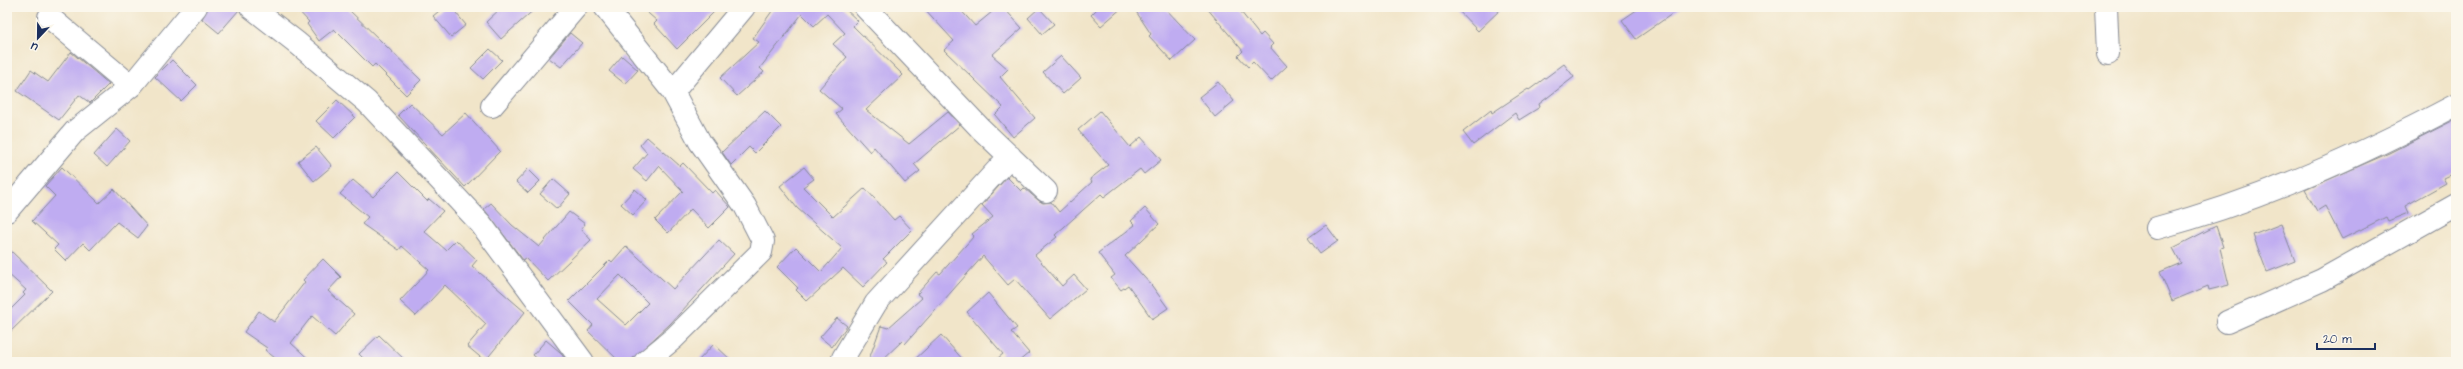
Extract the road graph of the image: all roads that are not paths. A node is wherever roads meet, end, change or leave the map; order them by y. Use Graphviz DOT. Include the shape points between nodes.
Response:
graph roads {
  1 [pos="196,7"];
  2 [pos="251,7"];
  3 [pos="576,7"];
  4 [pos="605,7"];
  5 [pos="744,7"];
  6 [pos="865,7"];
  7 [pos="2106,7"];
  8 [pos="49,17"];
  9 [pos="2108,54"];
  10 [pos="131,86"];
  11 [pos="673,92"];
  12 [pos="2456,105"];
  13 [pos="492,106"];
  14 [pos="1010,156"];
  15 [pos="1046,191"];
  16 [pos="2456,205"];
  17 [pos="7,211"];
  18 [pos="2157,228"];
  19 [pos="2227,322"];
  20 [pos="583,362"];
  21 [pos="645,362"];
  22 [pos="843,362"];
  1 -- 10 [label="street"];
  2 -- 20 [label="street" via="367,102 476,218"];
  3 -- 13 [label="street"];
  4 -- 11 [label="street"];
  5 -- 11 [label="street"];
  6 -- 14 [label="street"];
  7 -- 9 [label="street"];
  8 -- 10 [label="street"];
  10 -- 17 [label="street" via="76,131"];
  11 -- 21 [label="street" via="700,142 745,206 763,241 761,252 674,338"];
  12 -- 18 [label="street" via="2388,141 2245,201"];
  14 -- 15 [label="street"];
  14 -- 22 [label="street" via="876,303 849,346"];
  16 -- 19 [label="street" via="2322,280"];
}
